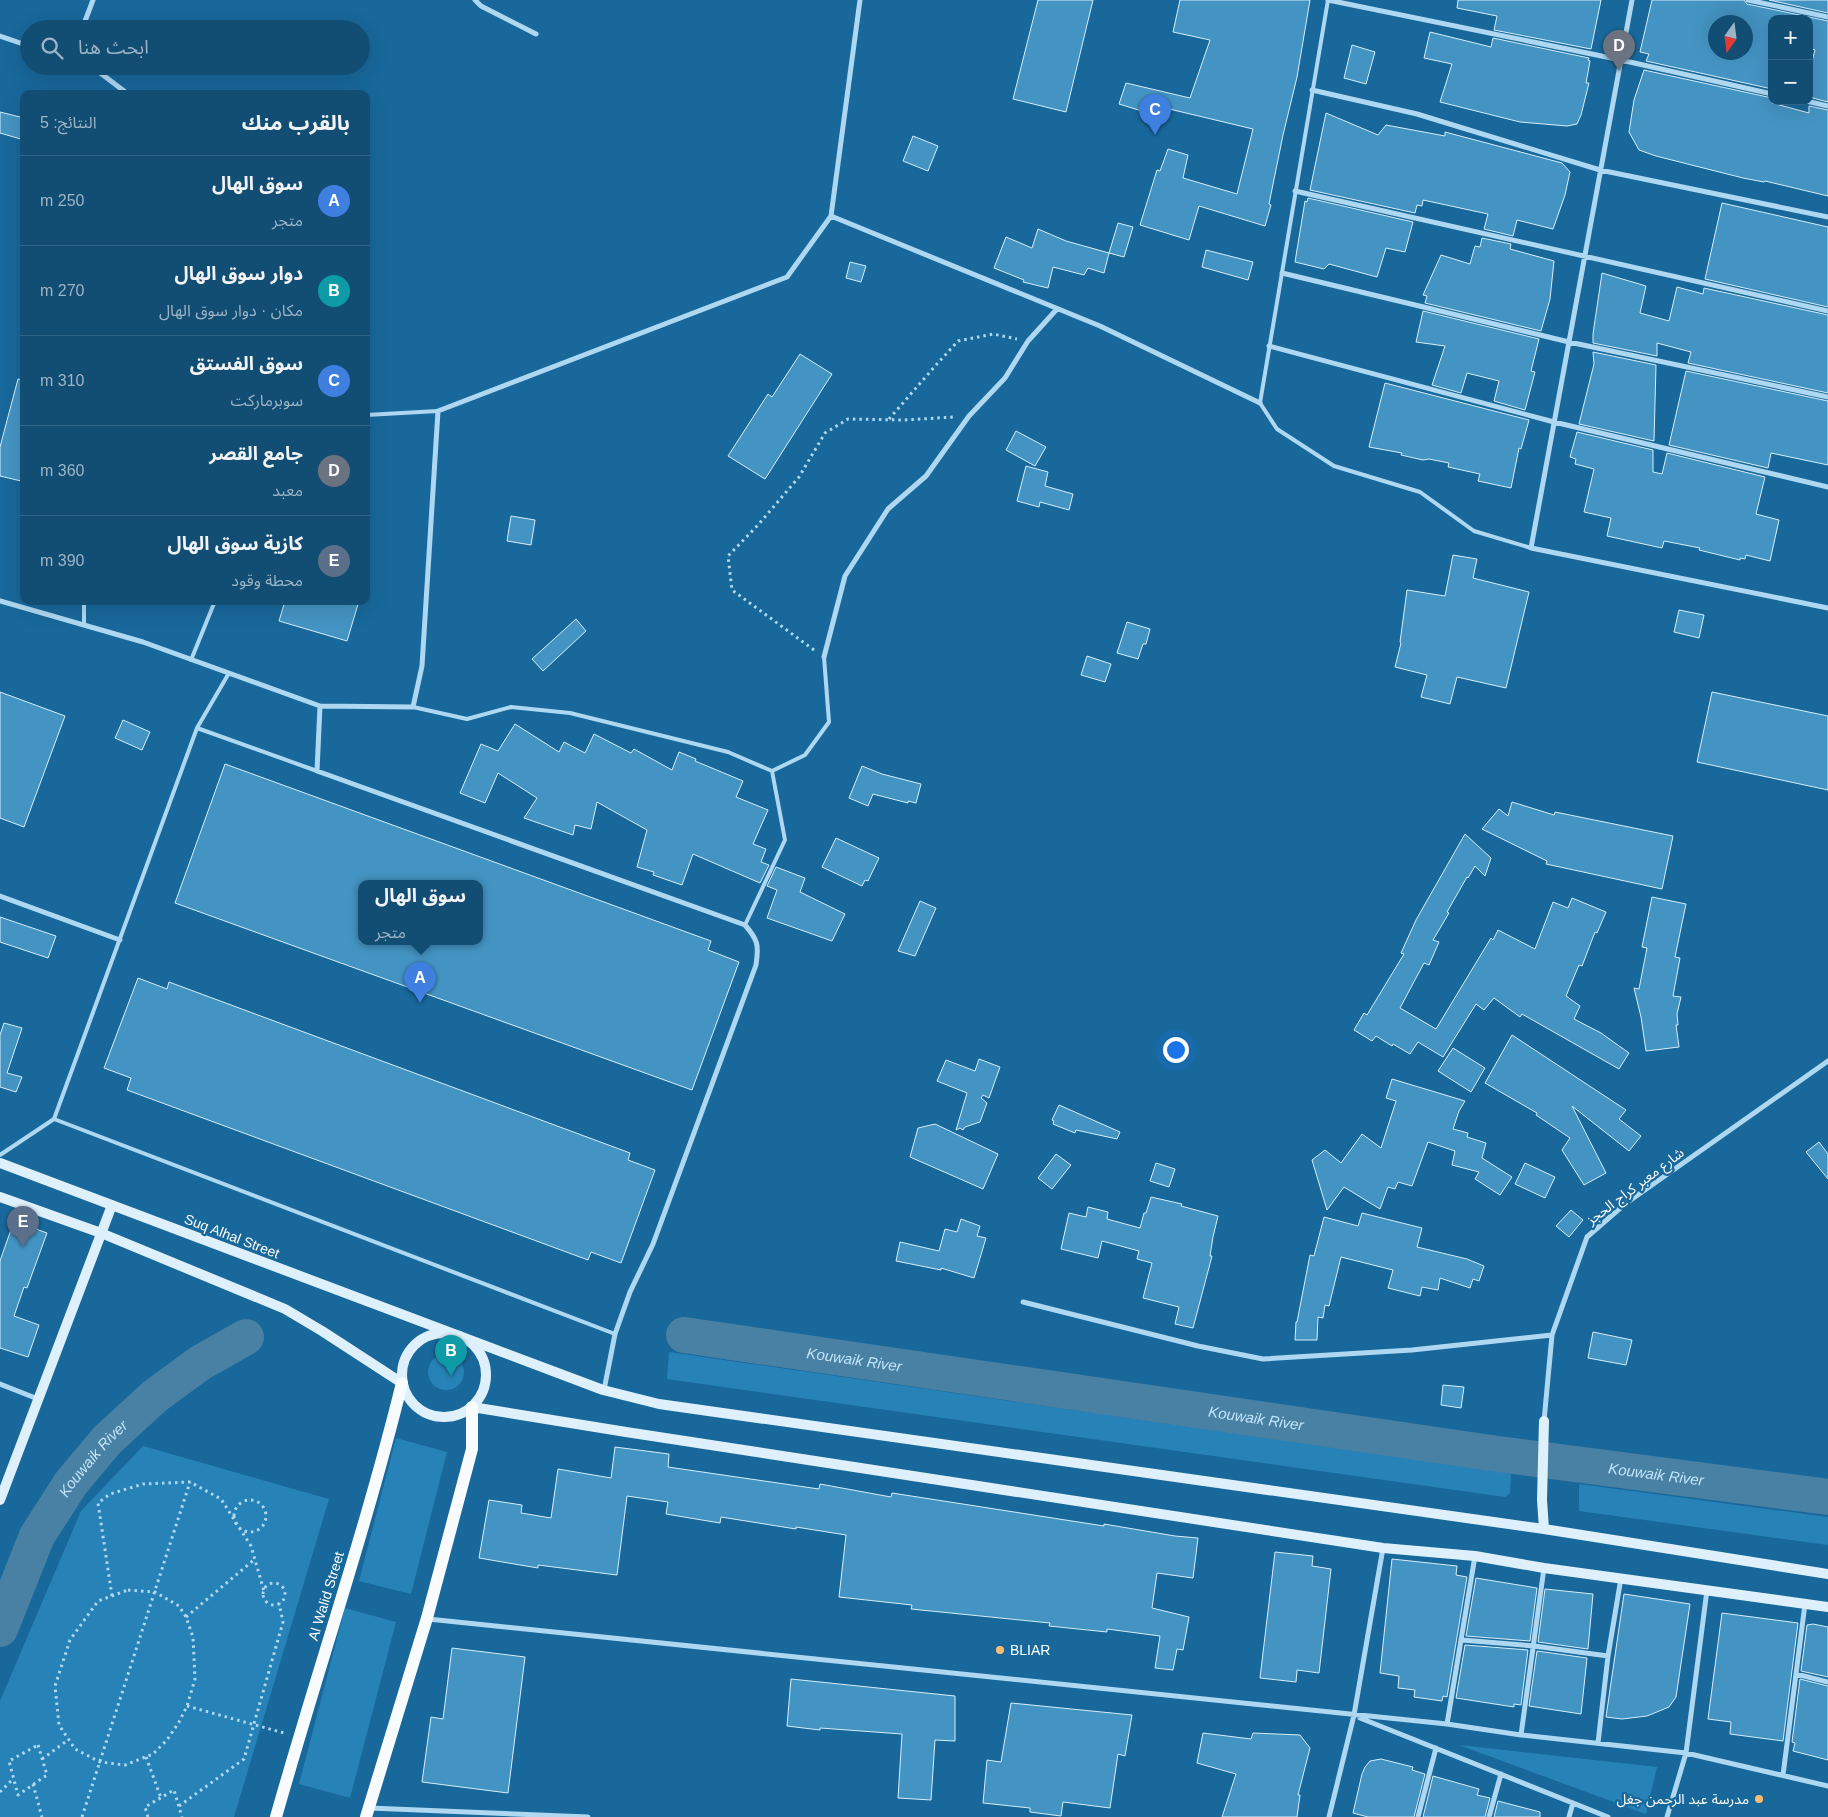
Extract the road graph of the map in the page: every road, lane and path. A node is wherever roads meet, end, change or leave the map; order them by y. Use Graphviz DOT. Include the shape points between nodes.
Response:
graph roads {
  1 [pos="94,0"];
  2 [pos="475,0"];
  3 [pos="860,0"];
  4 [pos="1328,0"];
  5 [pos="1632,0"];
  6 [pos="1748,0"];
  7 [pos="1828,17"];
  8 [pos="86,20"];
  9 [pos="536,34"];
  10 [pos="0,36"];
  11 [pos="20,43"];
  12 [pos="1621,60"];
  13 [pos="102,75"];
  14 [pos="123,90"];
  15 [pos="1312,90"];
  16 [pos="1768,93"];
  17 [pos="1813,103"];
  18 [pos="1828,106"];
  19 [pos="1600,170"];
  20 [pos="1295,191"];
  21 [pos="831,216"];
  22 [pos="1828,217"];
  23 [pos="1584,256"];
  24 [pos="1282,273"];
  25 [pos="1057,309"];
  26 [pos="1828,311"];
  27 [pos="1028,341"];
  28 [pos="1569,342"];
  29 [pos="1269,346"];
  30 [pos="1828,397"];
  31 [pos="1260,403"];
  32 [pos="438,411"];
  33 [pos="370,415"];
  34 [pos="969,416"];
  35 [pos="889,420"];
  36 [pos="1554,422"];
  37 [pos="1828,487"];
  38 [pos="1531,548"];
  39 [pos="0,601"];
  40 [pos="84,605"];
  41 [pos="213,605"];
  42 [pos="1828,608"];
  43 [pos="84,625"];
  44 [pos="824,656"];
  45 [pos="191,660"];
  46 [pos="229,673"];
  47 [pos="320,706"];
  48 [pos="413,708"];
  49 [pos="197,728"];
  50 [pos="317,771"];
  51 [pos="772,771"];
  52 [pos="0,896"];
  53 [pos="745,925"];
  54 [pos="120,940"];
  55 [pos="1828,1061"];
  56 [pos="54,1119"];
  57 [pos="0,1155"];
  58 [pos="0,1163"];
  59 [pos="0,1197"];
  60 [pos="112,1205"];
  61 [pos="101,1234"];
  62 [pos="1023,1302"];
  63 [pos="615,1334"];
  64 [pos="455,1335"];
  65 [pos="1552,1335"];
  66 [pos="402,1383"];
  67 [pos="0,1384"];
  68 [pos="604,1390"];
  69 [pos="38,1399"];
  70 [pos="472,1407"];
  71 [pos="1544,1421"];
  72 [pos="190,1482"];
  73 [pos="0,1500"];
  74 [pos="236,1524"];
  75 [pos="1544,1529"];
  76 [pos="1383,1548"];
  77 [pos="1475,1556"];
  78 [pos="255,1559"];
  79 [pos="1544,1568"];
  80 [pos="1828,1574"];
  81 [pos="1621,1578"];
  82 [pos="1707,1590"];
  83 [pos="264,1591"];
  84 [pos="154,1592"];
  85 [pos="112,1596"];
  86 [pos="279,1604"];
  87 [pos="1805,1604"];
  88 [pos="1828,1607"];
  89 [pos="186,1617"];
  90 [pos="427,1618"];
  91 [pos="1462,1640"];
  92 [pos="1534,1646"];
  93 [pos="1608,1656"];
  94 [pos="1796,1674"];
  95 [pos="1828,1682"];
  96 [pos="187,1706"];
  97 [pos="1354,1715"];
  98 [pos="1447,1724"];
  99 [pos="253,1725"];
  100 [pos="1521,1735"];
  101 [pos="299,1738"];
  102 [pos="68,1740"];
  103 [pos="1598,1742"];
  104 [pos="1436,1748"];
  105 [pos="1686,1753"];
  106 [pos="146,1757"];
  107 [pos="42,1759"];
  108 [pos="100,1762"];
  109 [pos="1501,1774"];
  110 [pos="1783,1775"];
  111 [pos="13,1779"];
  112 [pos="33,1784"];
  113 [pos="1828,1786"];
  114 [pos="0,1792"];
  115 [pos="161,1798"];
  116 [pos="1573,1803"];
  117 [pos="179,1806"];
  118 [pos="368,1812"];
  119 [pos="42,1817"];
  120 [pos="82,1817"];
  121 [pos="148,1817"];
  122 [pos="182,1817"];
  123 [pos="276,1817"];
  124 [pos="588,1817"];
  125 [pos="1329,1817"];
  126 [pos="1418,1817"];
  127 [pos="1489,1817"];
  128 [pos="1569,1817"];
  129 [pos="1608,1817"];
  130 [pos="1667,1817"];
  1 -- 8 [label="street"];
  2 -- 9 [label="street"];
  3 -- 21 [label="street"];
  4 -- 12 [label="street"];
  4 -- 15 [label="lane"];
  5 -- 12 [label="street"];
  6 -- 7 [label="street"];
  10 -- 11 [label="street"];
  12 -- 16 [label="street"];
  12 -- 19 [label="street"];
  13 -- 14 [label="street"];
  15 -- 19 [label="street" via="1417,114"];
  15 -- 20 [label="lane"];
  17 -- 18 [label="street"];
  19 -- 22 [label="street"];
  19 -- 23 [label="street"];
  20 -- 23 [label="street"];
  20 -- 24 [label="lane"];
  21 -- 25 [label="street"];
  21 -- 32 [label="street" via="787,277"];
  23 -- 26 [label="street"];
  23 -- 28 [label="street"];
  24 -- 28 [label="street"];
  24 -- 29 [label="lane"];
  25 -- 27 [label="street"];
  25 -- 31 [label="street" via="1100,326"];
  27 -- 34 [label="street" via="1006,378"];
  27 -- 35 [label="path" via="993,334 958,342"];
  28 -- 30 [label="street"];
  28 -- 36 [label="street"];
  29 -- 31 [label="lane"];
  29 -- 36 [label="street"];
  31 -- 38 [label="lane" via="1277,430 1334,466 1420,492 1474,532"];
  32 -- 33 [label="lane"];
  32 -- 48 [label="street" via="422,666"];
  34 -- 35 [label="path"];
  34 -- 44 [label="street" via="926,476 888,508 845,576"];
  35 -- 44 [label="path" via="848,419 825,433 799,477 728,556 732,590"];
  36 -- 37 [label="street"];
  36 -- 38 [label="street"];
  38 -- 42 [label="street"];
  39 -- 43 [label="street"];
  40 -- 43 [label="lane"];
  41 -- 45 [label="lane"];
  43 -- 45 [label="street"];
  44 -- 51 [label="lane" via="829,722 805,755"];
  45 -- 46 [label="street"];
  46 -- 47 [label="street"];
  46 -- 49 [label="lane"];
  47 -- 48 [label="street"];
  47 -- 50 [label="street"];
  48 -- 51 [label="lane" via="467,719 511,707 570,713 728,752"];
  49 -- 50 [label="lane"];
  49 -- 54 [label="lane"];
  50 -- 53 [label="street"];
  51 -- 53 [label="lane" via="785,840"];
  52 -- 54 [label="street"];
  53 -- 63 [label="street" via="756,938 759,950 756,965 653,1244 630,1292"];
  54 -- 56 [label="lane"];
  55 -- 65 [label="street, شارع معبر كراج الحجز" via="1625,1204 1587,1237"];
  56 -- 57 [label="lane"];
  56 -- 63 [label="lane"];
  58 -- 60 [label="main road, Suq Alhal Street"];
  59 -- 61 [label="main road"];
  60 -- 61 [label="main road"];
  60 -- 64 [label="main road, Suq Alhal Street"];
  61 -- 66 [label="main road" via="285,1309"];
  61 -- 69 [label="main road"];
  62 -- 65 [label="street" via="1263,1359 1412,1350"];
  63 -- 68 [label="street"];
  64 -- 66 [label="main road" via="431,1335 411,1348 405,1359"];
  64 -- 68 [label="main road"];
  64 -- 70 [label="main road" via="476,1349 486,1372 485,1385"];
  65 -- 71 [label="street, شارع معبر كراج الحجز"];
  66 -- 70 [label="main road" via="406,1395 424,1413 449,1417"];
  66 -- 101 [label="main road, Al Walid Street" via="382,1464"];
  67 -- 69 [label="street"];
  68 -- 75 [label="main road" via="659,1404"];
  69 -- 73 [label="main road"];
  70 -- 76 [label="main road"];
  70 -- 90 [label="main road" via="472,1449"];
  71 -- 75 [label="main road"];
  72 -- 74 [label="path" via="221,1499"];
  72 -- 84 [label="path"];
  72 -- 85 [label="path" via="143,1484 110,1494 98,1503"];
  74 -- 74 [label="path" via="248,1532 257,1531 264,1524 266,1510 255,1500 241,1502 233,1515"];
  74 -- 78 [label="path" via="251,1546"];
  75 -- 80 [label="main road"];
  76 -- 77 [label="main road"];
  76 -- 97 [label="street"];
  77 -- 79 [label="main road"];
  77 -- 91 [label="street"];
  78 -- 83 [label="path"];
  78 -- 89 [label="path"];
  79 -- 81 [label="main road"];
  79 -- 92 [label="street"];
  81 -- 82 [label="main road"];
  81 -- 93 [label="street"];
  82 -- 87 [label="main road"];
  82 -- 105 [label="street"];
  83 -- 86 [label="path" via="266,1601"];
  83 -- 86 [label="path" via="270,1584 281,1585 285,1595"];
  84 -- 85 [label="path" via="128,1590"];
  84 -- 89 [label="path" via="179,1606"];
  84 -- 108 [label="path"];
  85 -- 102 [label="path" via="98,1601 70,1640 55,1686 59,1725"];
  86 -- 99 [label="path" via="283,1622"];
  87 -- 88 [label="main road"];
  87 -- 94 [label="street"];
  89 -- 96 [label="path" via="193,1637 195,1680"];
  90 -- 97 [label="street"];
  90 -- 118 [label="main road"];
  91 -- 92 [label="street"];
  91 -- 98 [label="street"];
  92 -- 93 [label="street"];
  92 -- 100 [label="street"];
  93 -- 103 [label="street"];
  94 -- 95 [label="street"];
  94 -- 110 [label="street"];
  96 -- 99 [label="path"];
  96 -- 106 [label="path" via="167,1740"];
  97 -- 98 [label="street"];
  97 -- 104 [label="street"];
  97 -- 125 [label="street"];
  98 -- 100 [label="street"];
  99 -- 101 [label="path"];
  99 -- 117 [label="path" via="244,1759"];
  100 -- 103 [label="street"];
  101 -- 123 [label="main road, Al Walid Street"];
  102 -- 107 [label="path"];
  102 -- 108 [label="path" via="75,1750"];
  103 -- 105 [label="street"];
  104 -- 109 [label="street"];
  104 -- 126 [label="street"];
  105 -- 110 [label="street"];
  105 -- 130 [label="street"];
  106 -- 108 [label="path" via="125,1766"];
  106 -- 115 [label="path"];
  107 -- 111 [label="path" via="38,1745 9,1761"];
  107 -- 112 [label="path" via="47,1775"];
  108 -- 120 [label="path"];
  109 -- 116 [label="street"];
  109 -- 127 [label="street"];
  110 -- 113 [label="street"];
  111 -- 112 [label="path" via="18,1795"];
  111 -- 114 [label="path"];
  112 -- 119 [label="path"];
  115 -- 117 [label="path" via="174,1790"];
  115 -- 121 [label="path" via="145,1807"];
  116 -- 128 [label="street"];
  116 -- 129 [label="street"];
  117 -- 122 [label="path"];
  118 -- 124 [label="street"];
}
